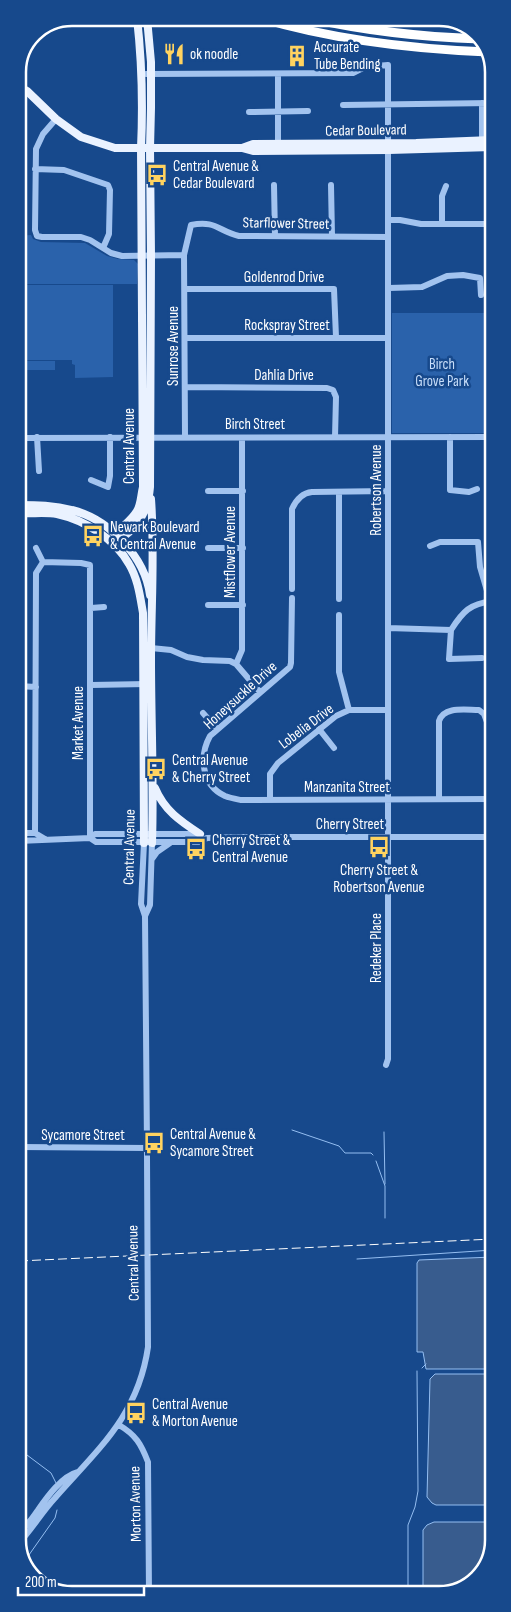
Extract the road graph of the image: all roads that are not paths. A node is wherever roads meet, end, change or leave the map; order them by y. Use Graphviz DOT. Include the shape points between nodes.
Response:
graph roads {
  1 [pos="139,26"];
  2 [pos="147,26"];
  3 [pos="291,26"];
  4 [pos="352,26"];
  5 [pos="469,38"];
  6 [pos="480,52"];
  7 [pos="147,74"];
  8 [pos="278,74"];
  9 [pos="26,90"];
  10 [pos="482,103"];
  11 [pos="388,104"];
  12 [pos="343,105"];
  13 [pos="308,111"];
  14 [pos="249,112"];
  15 [pos="278,112"];
  16 [pos="56,119"];
  17 [pos="482,140"];
  18 [pos="278,144"];
  19 [pos="389,147"];
  20 [pos="485,147"];
  21 [pos="141,148"];
  22 [pos="150,148"];
  23 [pos="242,148"];
  24 [pos="35,169"];
  25 [pos="274,185"];
  26 [pos="331,185"];
  27 [pos="446,186"];
  28 [pos="389,220"];
  29 [pos="442,224"];
  30 [pos="485,224"];
  31 [pos="274,236"];
  32 [pos="332,236"];
  33 [pos="388,237"];
  34 [pos="104,248"];
  35 [pos="142,256"];
  36 [pos="151,256"];
  37 [pos="184,256"];
  38 [pos="389,288"];
  39 [pos="185,289"];
  40 [pos="482,295"];
  41 [pos="336,337"];
  42 [pos="186,338"];
  43 [pos="388,338"];
  44 [pos="186,387"];
  45 [pos="185,436"];
  46 [pos="36,437"];
  47 [pos="110,437"];
  48 [pos="147,437"];
  49 [pos="335,437"];
  50 [pos="389,437"];
  51 [pos="450,437"];
  52 [pos="485,437"];
  53 [pos="26,438"];
  54 [pos="242,438"];
  55 [pos="39,471"];
  56 [pos="91,480"];
  57 [pos="150,487"];
  58 [pos="477,489"];
  59 [pos="208,491"];
  60 [pos="243,491"];
  61 [pos="388,491"];
  62 [pos="339,492"];
  63 [pos="26,505"];
  64 [pos="26,513"];
  65 [pos="118,536"];
  66 [pos="112,544"];
  67 [pos="430,546"];
  68 [pos="36,548"];
  69 [pos="208,548"];
  70 [pos="242,548"];
  71 [pos="43,562"];
  72 [pos="485,582"];
  73 [pos="292,589"];
  74 [pos="292,598"];
  75 [pos="339,600"];
  76 [pos="485,602"];
  77 [pos="208,605"];
  78 [pos="243,605"];
  79 [pos="91,608"];
  80 [pos="104,608"];
  81 [pos="151,615"];
  82 [pos="339,615"];
  83 [pos="388,628"];
  84 [pos="451,630"];
  85 [pos="147,648"];
  86 [pos="482,658"];
  87 [pos="236,664"];
  88 [pos="147,684"];
  89 [pos="91,685"];
  90 [pos="26,686"];
  91 [pos="36,687"];
  92 [pos="260,692"];
  93 [pos="349,710"];
  94 [pos="388,710"];
  95 [pos="203,713"];
  96 [pos="485,717"];
  97 [pos="217,729"];
  98 [pos="319,729"];
  99 [pos="334,748"];
  100 [pos="208,780"];
  101 [pos="153,783"];
  102 [pos="270,799"];
  103 [pos="388,799"];
  104 [pos="439,799"];
  105 [pos="485,799"];
  106 [pos="34,833"];
  107 [pos="26,834"];
  108 [pos="144,834"];
  109 [pos="153,834"];
  110 [pos="203,836"];
  111 [pos="388,837"];
  112 [pos="485,837"];
  113 [pos="90,838"];
  114 [pos="45,839"];
  115 [pos="26,841"];
  116 [pos="129,842"];
  117 [pos="144,843"];
  118 [pos="152,843"];
  119 [pos="170,843"];
  120 [pos="143,858"];
  121 [pos="151,860"];
  122 [pos="145,916"];
  123 [pos="387,1062"];
  124 [pos="26,1147"];
  125 [pos="148,1148"];
  126 [pos="119,1425"];
  127 [pos="79,1472"];
  128 [pos="26,1526"];
  129 [pos="26,1533"];
  130 [pos="149,1586"];
  1 -- 7 [label="main road, Central Avenue"];
  2 -- 7 [label="main road, Central Avenue"];
  3 -- 6 [label="highway" via="370,43"];
  4 -- 5 [label="highway" via="412,35"];
  7 -- 8 [label="street"];
  7 -- 21 [label="main road, Central Avenue"];
  7 -- 22 [label="main road, Central Avenue"];
  8 -- 11 [label="street, Robertson Avenue" via="353,73 365,67 388,65"];
  8 -- 15 [label="street"];
  9 -- 16 [label="main road, Cedar Boulevard"];
  10 -- 11 [label="street"];
  10 -- 17 [label="street"];
  11 -- 12 [label="street"];
  11 -- 19 [label="street, Robertson Avenue"];
  13 -- 15 [label="street"];
  14 -- 15 [label="street"];
  15 -- 18 [label="street"];
  16 -- 21 [label="main road, Cedar Boulevard" via="81,137 115,148"];
  16 -- 24 [label="street" via="38,141"];
  17 -- 19 [label="main road, Cedar Boulevard"];
  18 -- 19 [label="main road, Cedar Boulevard"];
  18 -- 23 [label="main road, Cedar Boulevard" via="253,144"];
  19 -- 20 [label="main road, Cedar Boulevard"];
  19 -- 23 [label="main road, Cedar Boulevard" via="253,151"];
  19 -- 28 [label="street, Robertson Avenue"];
  21 -- 22 [label="main road, Cedar Boulevard"];
  21 -- 35 [label="main road, Central Avenue"];
  22 -- 23 [label="main road, Cedar Boulevard"];
  22 -- 36 [label="main road, Central Avenue"];
  24 -- 34 [label="street" via="37,236 81,238"];
  24 -- 34 [label="street" via="64,170 108,185 110,234"];
  25 -- 31 [label="street"];
  26 -- 32 [label="street"];
  27 -- 29 [label="street" via="442,196"];
  28 -- 29 [label="street"];
  28 -- 33 [label="street, Robertson Avenue"];
  29 -- 30 [label="street"];
  31 -- 32 [label="street, Starflower Street"];
  31 -- 37 [label="street, Starflower Street" via="239,236 213,224 191,225"];
  32 -- 33 [label="street, Starflower Street"];
  33 -- 38 [label="street, Robertson Avenue"];
  34 -- 35 [label="street" via="122,256"];
  35 -- 36 [label="street"];
  35 -- 48 [label="main road, Central Avenue"];
  36 -- 37 [label="street"];
  36 -- 48 [label="main road, Central Avenue"];
  37 -- 39 [label="street, Sunrose Avenue"];
  38 -- 40 [label="street" via="422,287 447,276 463,275 480,278"];
  38 -- 43 [label="street, Robertson Avenue"];
  39 -- 41 [label="street, Goldenrod Drive" via="334,290"];
  39 -- 42 [label="street, Sunrose Avenue"];
  41 -- 42 [label="street, Rockspray Street"];
  41 -- 43 [label="street, Rockspray Street"];
  42 -- 44 [label="street, Sunrose Avenue"];
  43 -- 50 [label="street, Robertson Avenue"];
  44 -- 45 [label="street, Sunrose Avenue"];
  44 -- 49 [label="street, Dahlia Drive" via="333,390 336,397"];
  45 -- 48 [label="street, Birch Street"];
  45 -- 54 [label="street, Birch Street"];
  46 -- 47 [label="street, Birch Street"];
  46 -- 53 [label="street, Birch Street"];
  46 -- 55 [label="street"];
  47 -- 48 [label="street, Birch Street"];
  47 -- 56 [label="street" via="108,487"];
  48 -- 57 [label="main road, Central Avenue"];
  48 -- 65 [label="main road, Central Avenue" via="138,509"];
  49 -- 50 [label="street, Birch Street"];
  49 -- 54 [label="street, Birch Street"];
  50 -- 51 [label="street, Birch Street"];
  50 -- 61 [label="street, Robertson Avenue"];
  51 -- 52 [label="street, Birch Street"];
  51 -- 58 [label="street" via="450,490 469,492"];
  54 -- 60 [label="street, Mistflower Avenue"];
  57 -- 65 [label="main road, Central Avenue" via="142,517 132,530"];
  57 -- 81 [label="main road"];
  59 -- 60 [label="street"];
  60 -- 70 [label="street, Mistflower Avenue"];
  61 -- 62 [label="street"];
  61 -- 83 [label="street, Robertson Avenue"];
  62 -- 73 [label="street" via="307,493 298,498 292,509"];
  62 -- 75 [label="street"];
  63 -- 65 [label="main road" via="50,505 84,513"];
  64 -- 66 [label="main road, Central Avenue" via="56,514 81,521"];
  65 -- 66 [label="main road"];
  65 -- 81 [label="main road" via="143,575 149,592"];
  66 -- 85 [label="main road, Central Avenue" via="129,564 140,590"];
  67 -- 72 [label="street" via="440,542 478,542"];
  68 -- 71 [label="street"];
  69 -- 70 [label="street"];
  70 -- 78 [label="street, Mistflower Avenue"];
  71 -- 79 [label="street, Market Avenue" via="90,565"];
  71 -- 91 [label="street" via="36,573"];
  74 -- 92 [label="street, Honeysuckle Drive" via="291,663"];
  76 -- 84 [label="street" via="473,605"];
  77 -- 78 [label="street"];
  78 -- 87 [label="street, Mistflower Avenue" via="242,650"];
  79 -- 80 [label="street"];
  79 -- 89 [label="street, Market Avenue"];
  81 -- 85 [label="main road, Central Avenue"];
  82 -- 93 [label="street" via="339,672"];
  83 -- 84 [label="street"];
  83 -- 94 [label="street, Robertson Avenue"];
  84 -- 86 [label="street" via="449,659"];
  85 -- 87 [label="street"];
  85 -- 88 [label="main road, Central Avenue"];
  87 -- 92 [label="street"];
  88 -- 89 [label="street"];
  88 -- 101 [label="main road, Central Avenue"];
  88 -- 108 [label="main road, Central Avenue"];
  89 -- 113 [label="street, Market Avenue"];
  90 -- 91 [label="street"];
  91 -- 106 [label="street"];
  92 -- 97 [label="street, Honeysuckle Drive"];
  93 -- 94 [label="street, Lobelia Drive"];
  93 -- 98 [label="street, Lobelia Drive"];
  94 -- 103 [label="street, Robertson Avenue"];
  95 -- 97 [label="street"];
  96 -- 104 [label="street" via="479,710 448,711 441,716"];
  97 -- 100 [label="street, Honeysuckle Drive" via="205,745 204,770"];
  98 -- 99 [label="street"];
  98 -- 102 [label="street, Lobelia Drive" via="278,763 270,774"];
  100 -- 102 [label="street, Manzanita Street" via="224,795 241,800"];
  101 -- 109 [label="main road, Central Avenue"];
  101 -- 110 [label="main road" via="170,812"];
  102 -- 103 [label="street, Manzanita Street"];
  103 -- 104 [label="street, Manzanita Street"];
  103 -- 111 [label="street, Robertson Avenue"];
  104 -- 105 [label="street, Manzanita Street"];
  106 -- 107 [label="street"];
  106 -- 114 [label="street, Cherry Street"];
  108 -- 109 [label="street, Cherry Street"];
  108 -- 113 [label="street, Cherry Street" via="96,834"];
  108 -- 117 [label="main road, Central Avenue"];
  109 -- 110 [label="street, Cherry Street"];
  109 -- 118 [label="main road, Central Avenue"];
  110 -- 111 [label="street, Cherry Street"];
  110 -- 119 [label="street, Cherry Street" via="199,842"];
  111 -- 112 [label="street, Cherry Street"];
  111 -- 123 [label="street, Redeker Place"];
  113 -- 114 [label="street, Cherry Street"];
  113 -- 116 [label="street, Cherry Street" via="96,842"];
  114 -- 115 [label="street, Cherry Street"];
  116 -- 117 [label="street, Cherry Street"];
  116 -- 120 [label="street"];
  117 -- 118 [label="street, Cherry Street"];
  117 -- 120 [label="street, Central Avenue"];
  118 -- 119 [label="street, Cherry Street"];
  118 -- 121 [label="street, Central Avenue"];
  119 -- 121 [label="street"];
  120 -- 122 [label="street, Central Avenue" via="141,904"];
  121 -- 122 [label="street, Central Avenue" via="150,905"];
  122 -- 125 [label="street, Central Avenue"];
  124 -- 125 [label="street, Sycamore Street"];
  125 -- 126 [label="street, Central Avenue" via="148,1347 142,1379"];
  126 -- 127 [label="street, Central Avenue"];
  126 -- 130 [label="street, Morton Avenue" via="140,1444 148,1462"];
  127 -- 128 [label="street" via="64,1481"];
  127 -- 129 [label="street, Central Avenue"];
}
